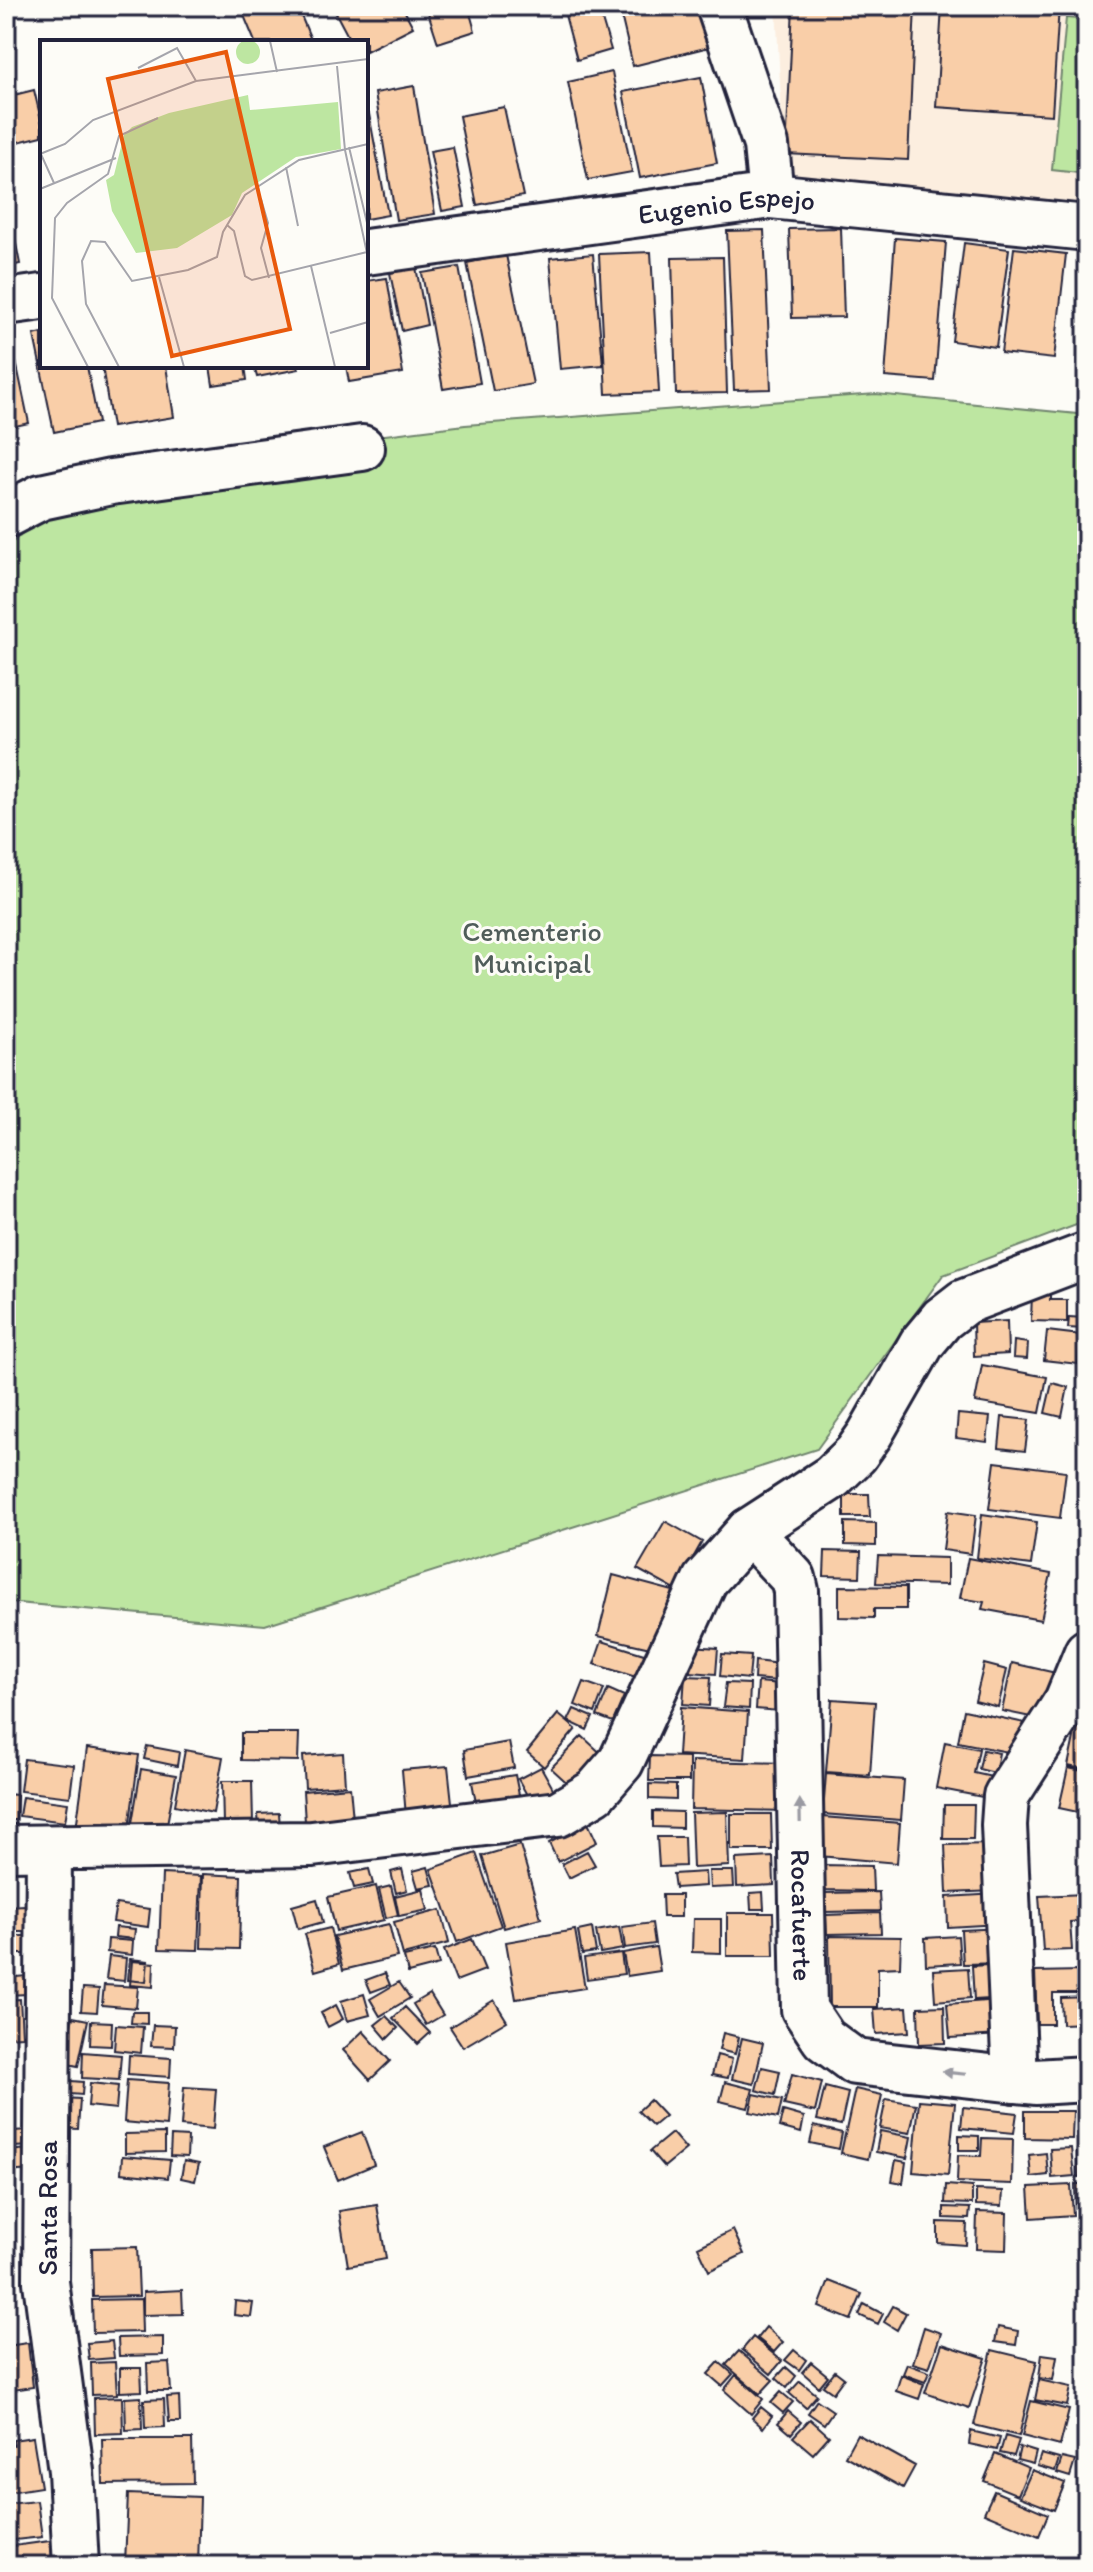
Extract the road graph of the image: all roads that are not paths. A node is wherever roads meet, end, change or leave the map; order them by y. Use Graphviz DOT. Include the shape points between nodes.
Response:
graph roads {
  1 [pos="719,6"];
  2 [pos="771,196"];
  3 [pos="1087,228"];
  4 [pos="368,252"];
  5 [pos="40,297"];
  6 [pos="6,302"];
  7 [pos="362,448"];
  8 [pos="6,515"];
  9 [pos="1087,1255"];
  10 [pos="749,1531"];
  11 [pos="1087,1652"];
  12 [pos="6,1848"];
  13 [pos="49,1848"];
  14 [pos="1087,2079"];
  15 [pos="1015,2080"];
  16 [pos="76,2566"];
  1 -- 2 [label="street" via="766,145"];
  2 -- 3 [label="street, Eugenio Espejo"];
  2 -- 4 [label="street, Eugenio Espejo"];
  5 -- 6 [label="street"];
  7 -- 8 [label="street" via="111,482 41,497"];
  9 -- 10 [label="street" via="964,1302 942,1319 856,1454 832,1477"];
  10 -- 13 [label="street" via="705,1580 621,1762 595,1792 558,1814 312,1844"];
  15 -- 10 [label="street, Rocafuerte, one-way" via="855,2062 824,2039 804,2009 796,1591 793,1578"];
  11 -- 15 [label="street" via="1067,1701 1006,1796"];
  12 -- 13 [label="street"];
  13 -- 16 [label="street, Santa Rosa" via="46,2282 71,2471"];
  14 -- 15 [label="street, Rocafuerte"];
}
